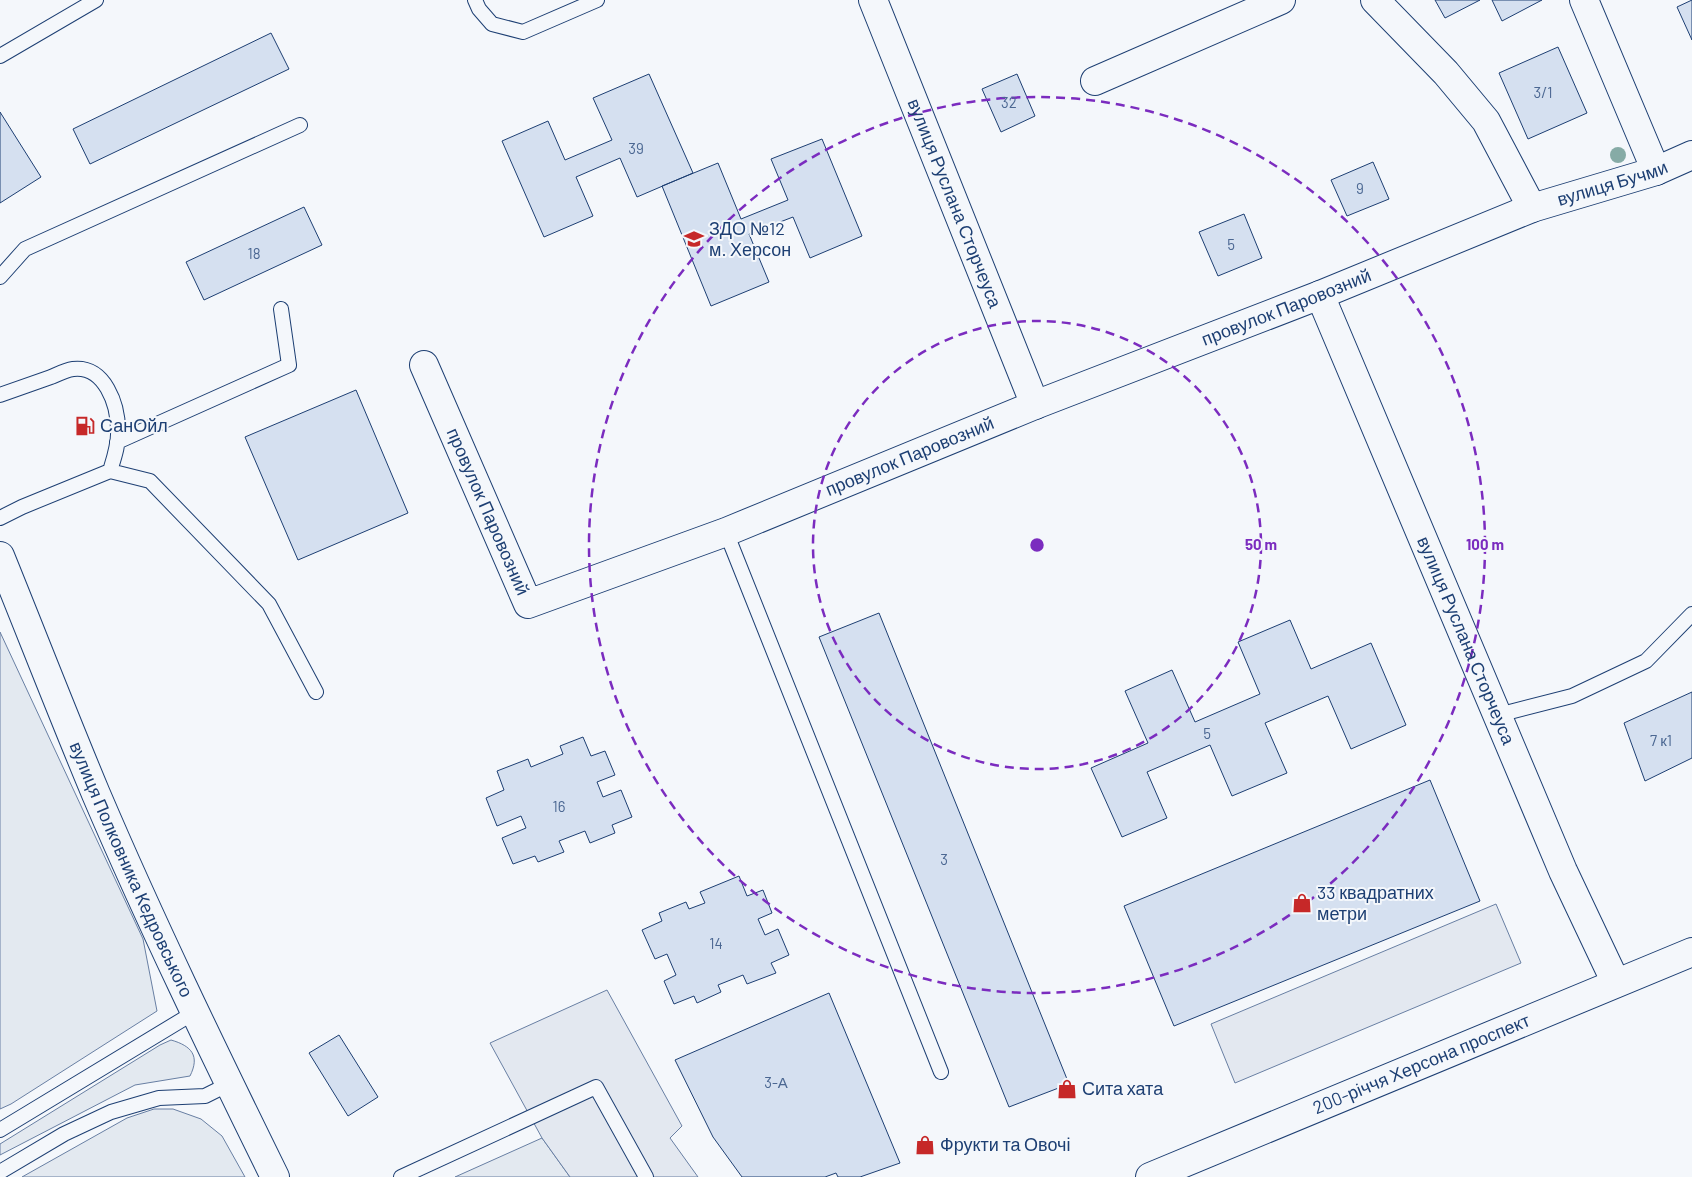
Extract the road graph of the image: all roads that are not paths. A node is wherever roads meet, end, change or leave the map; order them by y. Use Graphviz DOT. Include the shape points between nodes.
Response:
graph roads {
  1 [pos="96,0"];
  2 [pos="475,0"];
  3 [pos="597,0"];
  4 [pos="873,0"];
  5 [pos="1281,0"];
  6 [pos="1375,0"];
  7 [pos="1584,0"];
  8 [pos="0,56"];
  9 [pos="1096,81"];
  10 [pos="300,125"];
  11 [pos="1692,155"];
  12 [pos="1656,171"];
  13 [pos="1532,208"];
  14 [pos="0,277"];
  15 [pos="1320,295"];
  16 [pos="281,309"];
  17 [pos="424,365"];
  18 [pos="0,395"];
  19 [pos="1036,405"];
  20 [pos="117,442"];
  21 [pos="110,472"];
  22 [pos="0,518"];
  23 [pos="726,532"];
  24 [pos="0,556"];
  25 [pos="1692,614"];
  26 [pos="316,692"];
  27 [pos="1498,714"];
  28 [pos="1692,952"];
  29 [pos="1616,984"];
  30 [pos="195,1012"];
  31 [pos="942,1072"];
  32 [pos="229,1084"];
  33 [pos="0,1130"];
  34 [pos="0,1172"];
  35 [pos="275,1177"];
  36 [pos="401,1177"];
  37 [pos="646,1177"];
  38 [pos="1150,1177"];
  1 -- 8 [label="lane"];
  2 -- 3 [label="lane" via="492,24 523,32"];
  4 -- 19 [label="street, вулиця Руслана Сторчеуса"];
  5 -- 9 [label="street"];
  6 -- 13 [label="street" via="1446,73 1486,121"];
  7 -- 12 [label="street"];
  10 -- 14 [label="lane" via="25,249"];
  11 -- 12 [label="street, вулиця Бучми"];
  12 -- 13 [label="street, вулиця Бучми"];
  13 -- 15 [label="street, провулок Паровозний"];
  15 -- 19 [label="street, провулок Паровозний"];
  15 -- 27 [label="street, вулиця Руслана Сторчеуса"];
  16 -- 20 [label="lane" via="289,365"];
  17 -- 23 [label="street, провулок Паровозний" via="528,604"];
  18 -- 20 [label="lane" via="72,369 86,369 98,376 109,391 117,417"];
  19 -- 23 [label="street, провулок Паровозний"];
  20 -- 21 [label="lane"];
  21 -- 22 [label="lane"];
  21 -- 26 [label="lane" via="150,481 270,604"];
  23 -- 31 [label="lane"];
  24 -- 30 [label="street, вулиця Полковника Кедровського" via="96,793"];
  25 -- 27 [label="lane" via="1646,661 1572,696"];
  27 -- 29 [label="street, вулиця Руслана Сторчеуса" via="1563,871"];
  28 -- 29 [label="street, 200-річчя Херсона проспект"];
  29 -- 38 [label="street, 200-річчя Херсона проспект"];
  30 -- 32 [label="street, вулиця Полковника Кедровського"];
  30 -- 33 [label="lane"];
  32 -- 34 [label="lane" via="205,1096 159,1098 111,1112 64,1134"];
  32 -- 35 [label="street, вулиця Полковника Кедровського"];
  36 -- 37 [label="lane" via="596,1087"];
}
